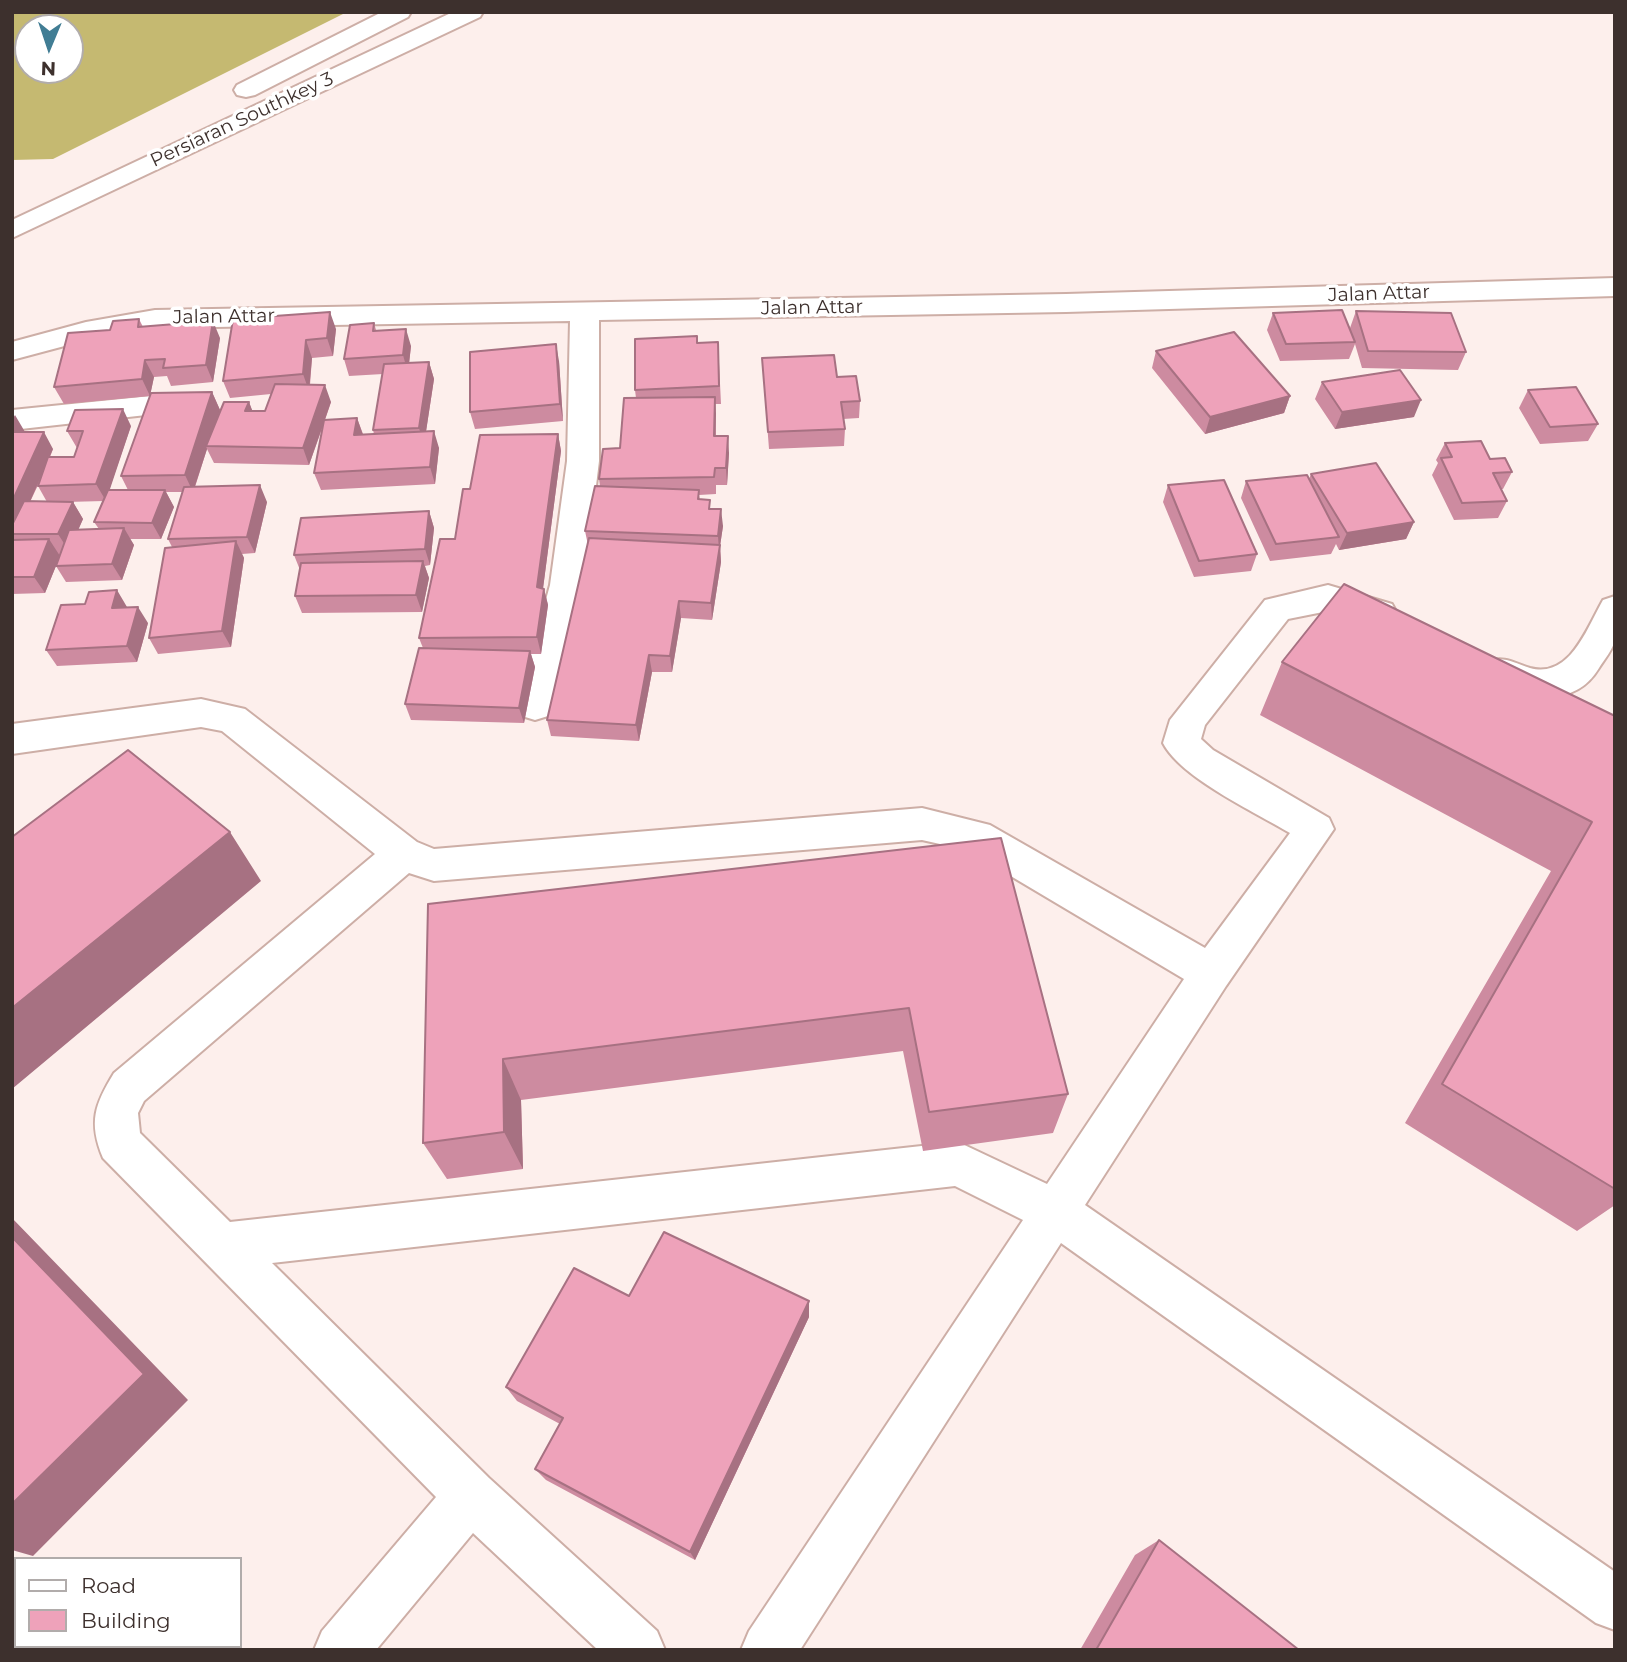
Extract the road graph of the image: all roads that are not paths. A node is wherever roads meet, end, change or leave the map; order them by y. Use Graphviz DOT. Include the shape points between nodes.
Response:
graph roads {
  1 [pos="400,12"];
  2 [pos="472,12"];
  3 [pos="229,98"];
  4 [pos="144,142"];
  5 [pos="12,207"];
  6 [pos="12,230"];
  7 [pos="1615,287"];
  8 [pos="585,313"];
  9 [pos="12,351"];
  10 [pos="171,404"];
  11 [pos="12,420"];
  12 [pos="1615,609"];
  13 [pos="1413,629"];
  14 [pos="1471,656"];
  15 [pos="535,706"];
  16 [pos="12,739"];
  17 [pos="403,855"];
  18 [pos="1211,974"];
  19 [pos="1056,1212"];
  20 [pos="221,1246"];
  21 [pos="471,1496"];
  22 [pos="1615,1604"];
  23 [pos="341,1650"];
  24 [pos="638,1650"];
  25 [pos="768,1650"];
  1 -- 3 [label="street, Persiaran Southkey 3"];
  2 -- 6 [label="street, Persiaran Southkey 3"];
  4 -- 5 [label="street, Persiaran Southkey 3"];
  7 -- 8 [label="street, Jalan Attar"];
  8 -- 9 [label="street, Jalan Attar" via="155,318"];
  8 -- 15 [label="street" via="583,461 567,585"];
  10 -- 11 [label="street"];
  12 -- 14 [label="street" via="1576,675 1551,686 1518,679"];
  13 -- 18 [label="street" via="1377,612 1328,598 1277,609 1188,720 1181,743 1200,761 1315,829"];
  16 -- 17 [label="street" via="201,713 232,719"];
  17 -- 18 [label="street" via="434,865 922,824 976,836"];
  17 -- 20 [label="street" via="130,1087 116,1110 119,1143"];
  18 -- 19 [label="street"];
  19 -- 20 [label="street" via="958,1164"];
  19 -- 22 [label="street"];
  19 -- 25 [label="street"];
  20 -- 21 [label="street"];
  21 -- 23 [label="street"];
  21 -- 24 [label="street"];
}
